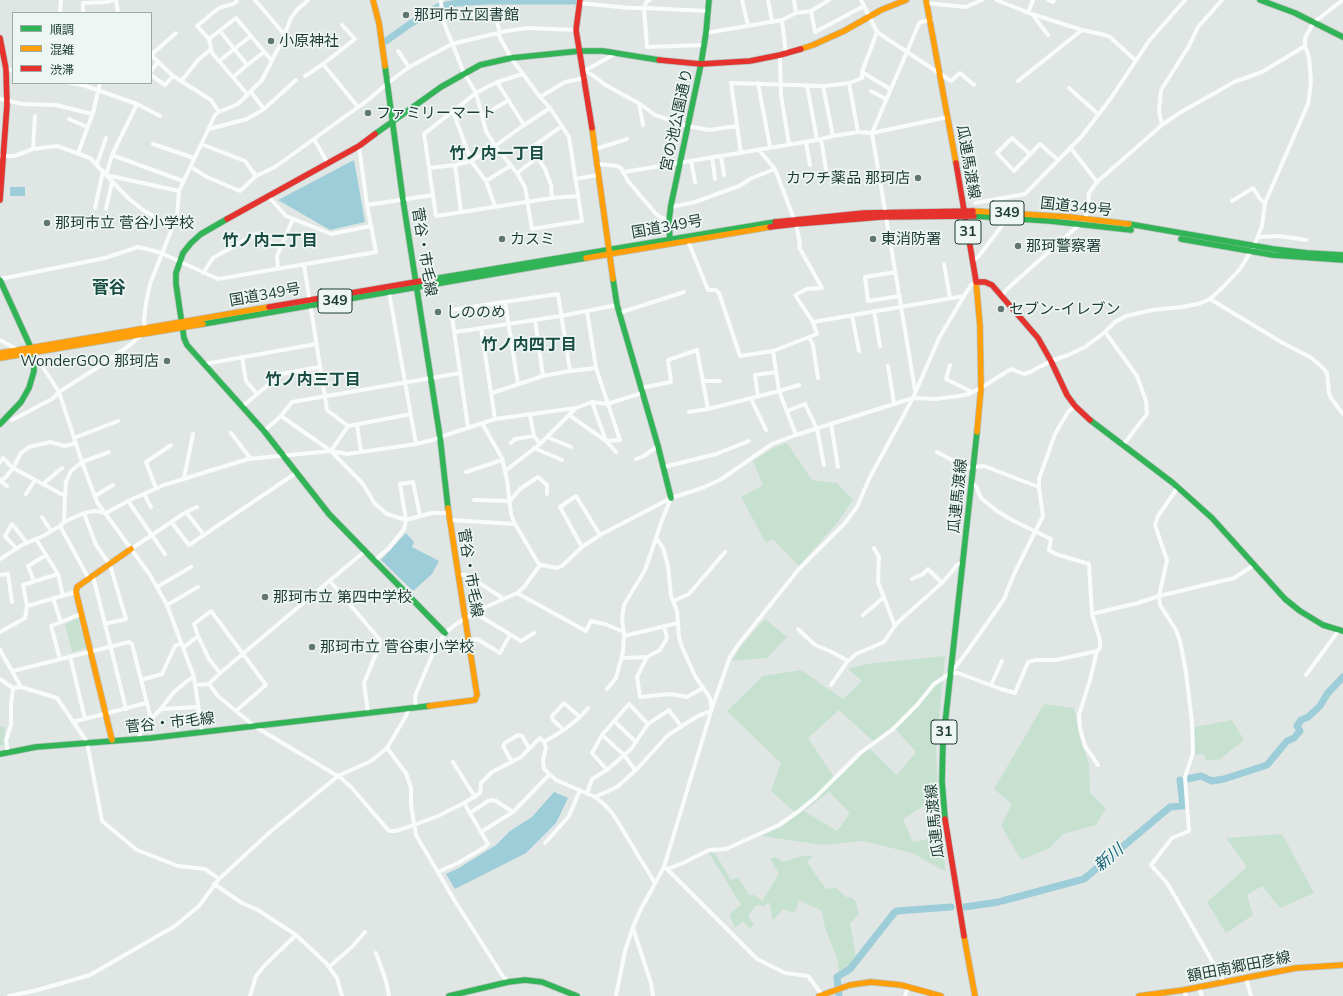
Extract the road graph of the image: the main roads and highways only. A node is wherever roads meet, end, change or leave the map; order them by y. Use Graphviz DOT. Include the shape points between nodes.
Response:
graph roads {
  1 [pos="373,0"];
  2 [pos="709,0"];
  3 [pos="906,0"];
  4 [pos="1260,0"];
  5 [pos="580,1"];
  6 [pos="926,1"];
  7 [pos="1343,37"];
  8 [pos="0,38"];
  9 [pos="1,46"];
  10 [pos="580,51"];
  11 [pos="701,64"];
  12 [pos="3,118"];
  13 [pos="392,121"];
  14 [pos="2,156"];
  15 [pos="0,200"];
  16 [pos="965,213"];
  17 [pos="795,222"];
  18 [pos="670,241"];
  19 [pos="1253,249"];
  20 [pos="609,251"];
  21 [pos="1343,255"];
  22 [pos="1343,260"];
  23 [pos="0,279"];
  24 [pos="976,282"];
  25 [pos="417,285"];
  26 [pos="310,303"];
  27 [pos="181,321"];
  28 [pos="182,328"];
  29 [pos="32,351"];
  30 [pos="0,353"];
  31 [pos="0,358"];
  32 [pos="0,424"];
  33 [pos="671,498"];
  34 [pos="131,550"];
  35 [pos="1341,630"];
  36 [pos="445,633"];
  37 [pos="112,740"];
  38 [pos="0,754"];
  39 [pos="1343,965"];
  40 [pos="1185,993"];
  41 [pos="449,996"];
  42 [pos="577,996"];
  43 [pos="821,996"];
  44 [pos="941,996"];
  45 [pos="975,996"];
  46 [pos="1139,996"];
  1 -- 13 [label="main road, 菅谷・市毛線" via="379,24"];
  2 -- 11 [label="main road, 宮の池公園通り"];
  3 -- 11 [label="main road" via="813,45 783,54 734,63"];
  4 -- 7 [label="main road"];
  5 -- 10 [label="main road" via="576,30"];
  6 -- 16 [label="main road, 瓜連馬渡線 / 31"];
  8 -- 9 [label="main road"];
  9 -- 12 [label="main road" via="6,69 7,99"];
  10 -- 11 [label="main road" via="603,51"];
  10 -- 13 [label="main road" via="511,58 480,66 464,73"];
  10 -- 20 [label="main road"];
  11 -- 18 [label="main road, 宮の池公園通り" via="671,207"];
  12 -- 14 [label="main road"];
  13 -- 25 [label="main road, 菅谷・市毛線"];
  13 -- 27 [label="main road" via="359,146 201,234 191,243 183,253 176,273"];
  14 -- 15 [label="main road"];
  16 -- 17 [label="main road, 国道349号 / 349" via="886,214"];
  16 -- 19 [label="main road, 国道349号 / 349" via="1127,229"];
  16 -- 19 [label="main road, 国道349号 / 349" via="1086,219"];
  16 -- 24 [label="main road, 瓜連馬渡線 / 31"];
  17 -- 18 [label="main road, 国道349号 / 349"];
  17 -- 18 [label="main road, 国道349号 / 349" via="688,241"];
  18 -- 20 [label="main road, 国道349号 / 349"];
  19 -- 21 [label="main road, 国道349号 / 349"];
  19 -- 22 [label="main road, 国道349号 / 349" via="1305,258"];
  20 -- 25 [label="main road, 国道349号 / 349"];
  20 -- 33 [label="main road" via="617,305"];
  23 -- 29 [label="main road"];
  24 -- 35 [label="main road" via="992,285 1038,338 1067,395 1087,418 1178,487 1212,518 1285,599 1323,625"];
  24 -- 45 [label="main road, 瓜連馬渡線 / 31" via="981,388 943,742 945,823"];
  25 -- 26 [label="main road, 国道349号 / 349"];
  25 -- 26 [label="main road, 国道349号 / 349" via="390,292"];
  25 -- 37 [label="main road, 菅谷・市毛線" via="477,695 475,700"];
  26 -- 27 [label="main road, 国道349号 / 349"];
  26 -- 28 [label="main road, 国道349号 / 349"];
  27 -- 28 [label="main road"];
  27 -- 29 [label="main road, 国道349号 / 349"];
  28 -- 29 [label="main road, 国道349号 / 349"];
  28 -- 36 [label="main road" via="185,341 264,431 329,514"];
  29 -- 30 [label="main road, 国道349号 / 349"];
  29 -- 31 [label="main road, 国道349号 / 349"];
  29 -- 32 [label="main road" via="34,371 26,394"];
  34 -- 37 [label="main road" via="77,587 76,592"];
  37 -- 38 [label="main road, 菅谷・市毛線" via="36,747"];
  39 -- 40 [label="main road, 額田南郷田彦線" via="1296,968 1199,987"];
  40 -- 46 [label="main road, 額田南郷田彦線"];
  41 -- 42 [label="main road" via="525,980 542,982"];
  43 -- 44 [label="main road" via="850,985 885,982"];
}
